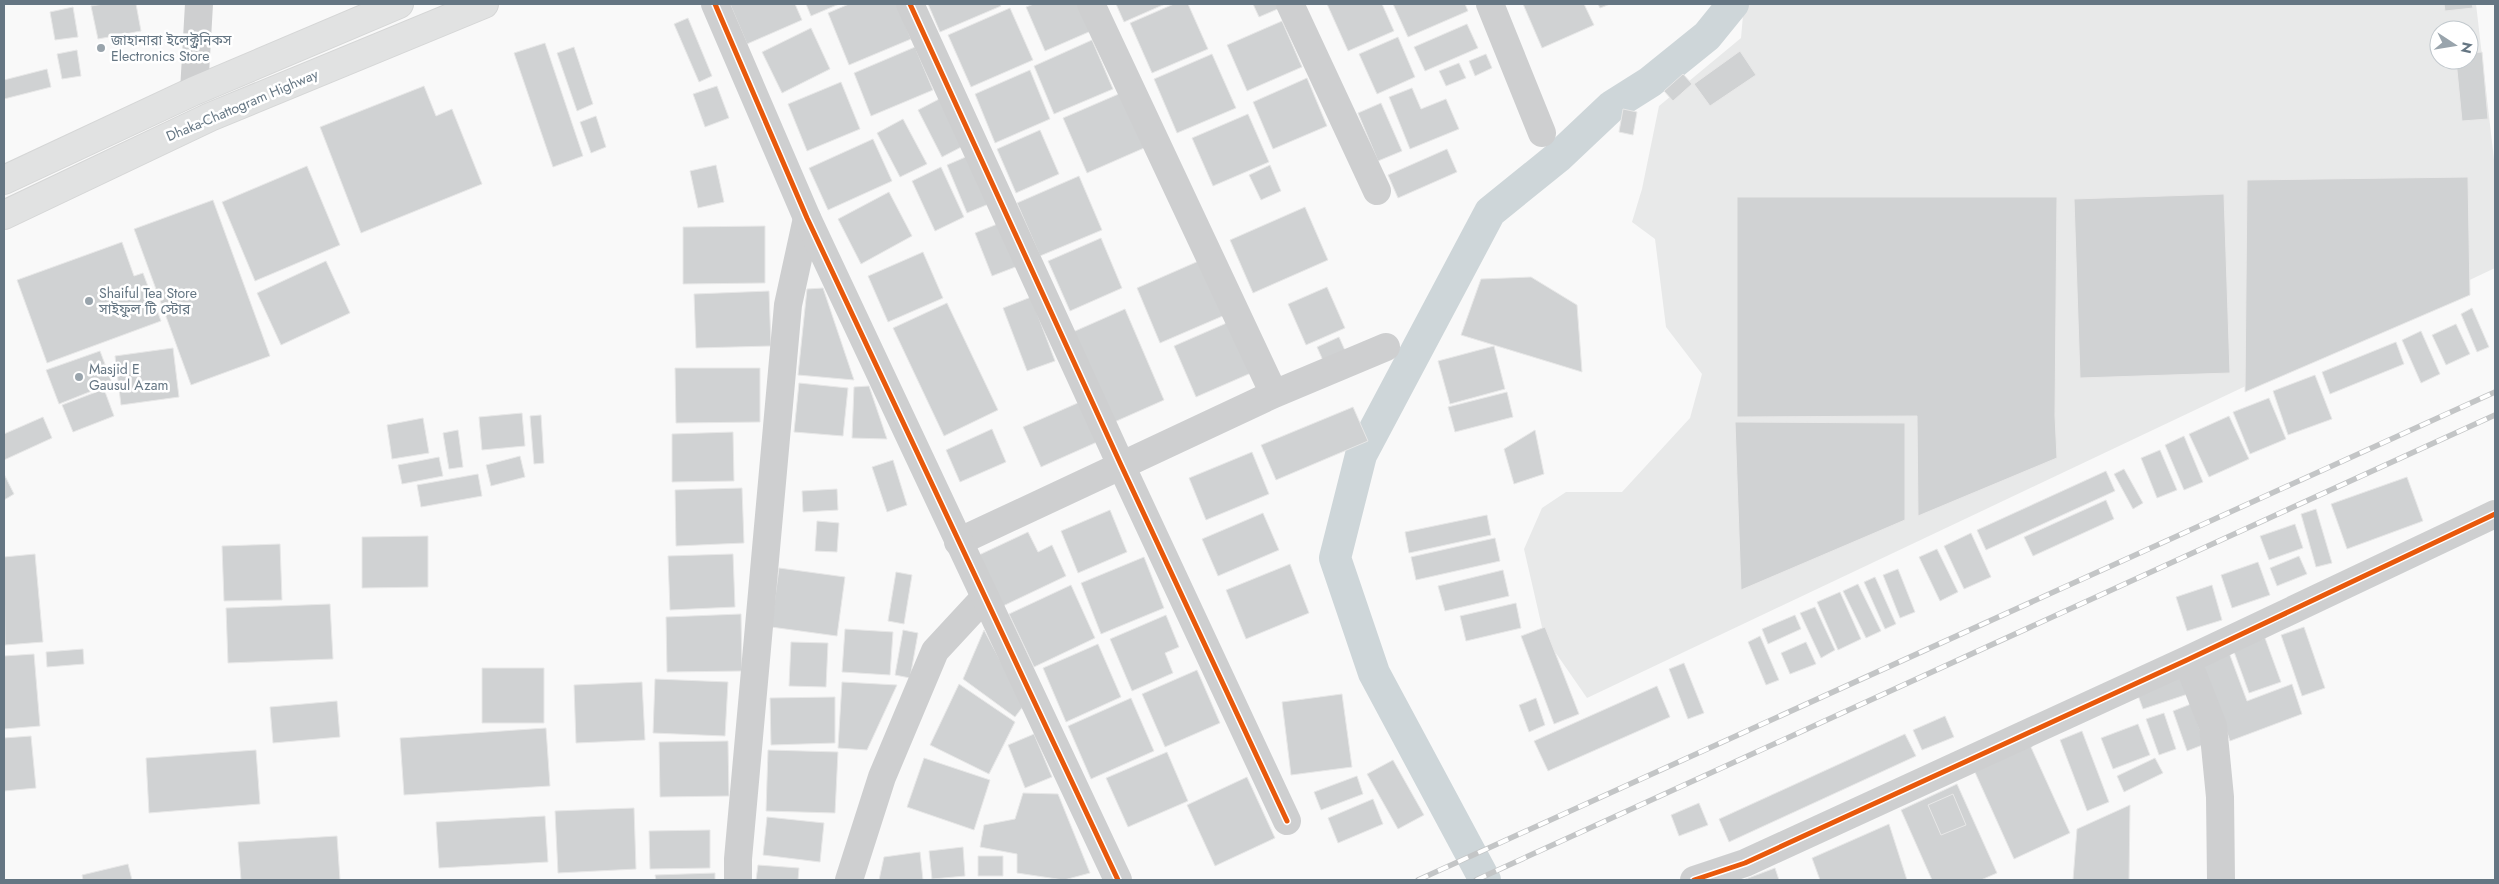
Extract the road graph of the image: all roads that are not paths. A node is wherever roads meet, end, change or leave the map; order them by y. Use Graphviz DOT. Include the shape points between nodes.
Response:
graph roads {
  1 [pos="199,4"];
  2 [pos="399,4"];
  3 [pos="484,4"];
  4 [pos="714,4"];
  5 [pos="910,4"];
  6 [pos="1091,4"];
  7 [pos="1290,4"];
  8 [pos="1490,4"];
  9 [pos="194,91"];
  10 [pos="1542,133"];
  11 [pos="4,180"];
  12 [pos="1377,191"];
  13 [pos="4,215"];
  14 [pos="807,218"];
  15 [pos="1386,347"];
  16 [pos="1274,394"];
  17 [pos="1121,465"];
  18 [pos="2495,514"];
  19 [pos="958,542"];
  20 [pos="986,597"];
  21 [pos="2187,660"];
  22 [pos="1287,820"];
  23 [pos="738,880"];
  24 [pos="850,880"];
  25 [pos="1118,880"];
  26 [pos="1694,880"];
  27 [pos="2221,880"];
  1 -- 9 [label="street"];
  2 -- 9 [label="highway"];
  3 -- 13 [label="highway, Dhaka-Chattogram Highway" via="210,117"];
  4 -- 14 [label="street"];
  5 -- 17 [label="street"];
  6 -- 16 [label="street"];
  7 -- 12 [label="street"];
  8 -- 10 [label="street"];
  9 -- 11 [label="highway"];
  14 -- 19 [label="street"];
  14 -- 23 [label="street" via="788,305"];
  15 -- 16 [label="street"];
  16 -- 17 [label="street"];
  17 -- 19 [label="street"];
  17 -- 22 [label="street"];
  18 -- 21 [label="street"];
  19 -- 20 [label="street"];
  20 -- 24 [label="street" via="935,651 882,777"];
  20 -- 25 [label="street"];
  21 -- 26 [label="street" via="1745,863"];
  21 -- 27 [label="street" via="2213,726 2220,797"];
}
